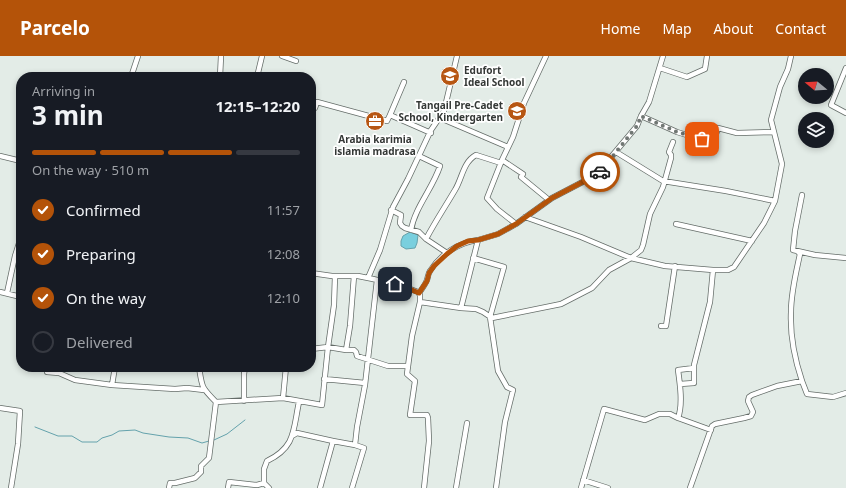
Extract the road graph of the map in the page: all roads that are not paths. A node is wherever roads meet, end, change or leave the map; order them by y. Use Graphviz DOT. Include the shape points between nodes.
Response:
graph roads {
  1 [pos="138,56"];
  2 [pos="221,56"];
  3 [pos="262,56"];
  4 [pos="282,56"];
  5 [pos="457,56"];
  6 [pos="546,56"];
  7 [pos="663,56"];
  8 [pos="707,56"];
  9 [pos="791,56"];
  10 [pos="296,61"];
  11 [pos="660,68"];
  12 [pos="846,68"];
  13 [pos="133,72"];
  14 [pos="220,72"];
  15 [pos="258,72"];
  16 [pos="404,82"];
  17 [pos="316,105"];
  18 [pos="846,112"];
  19 [pos="390,115"];
  20 [pos="641,116"];
  21 [pos="440,118"];
  22 [pos="774,132"];
  23 [pos="431,133"];
  24 [pos="673,142"];
  25 [pos="508,147"];
  26 [pos="616,152"];
  27 [pos="0,156"];
  28 [pos="419,156"];
  29 [pos="16,160"];
  30 [pos="501,161"];
  31 [pos="664,182"];
  32 [pos="802,195"];
  33 [pos="549,200"];
  34 [pos="775,200"];
  35 [pos="392,210"];
  36 [pos="525,217"];
  37 [pos="516,224"];
  38 [pos="676,224"];
  39 [pos="412,230"];
  40 [pos="426,239"];
  41 [pos="478,240"];
  42 [pos="752,241"];
  43 [pos="798,252"];
  44 [pos="16,253"];
  45 [pos="447,254"];
  46 [pos="473,258"];
  47 [pos="631,258"];
  48 [pos="846,258"];
  49 [pos="675,266"];
  50 [pos="713,270"];
  51 [pos="316,274"];
  52 [pos="335,276"];
  53 [pos="354,276"];
  54 [pos="368,278"];
  55 [pos="377,280"];
  56 [pos="0,292"];
  57 [pos="7,293"];
  58 [pos="419,293"];
  59 [pos="16,296"];
  60 [pos="420,302"];
  61 [pos="461,308"];
  62 [pos="490,317"];
  63 [pos="661,326"];
  64 [pos="328,346"];
  65 [pos="316,348"];
  66 [pos="346,350"];
  67 [pos="367,359"];
  68 [pos="408,366"];
  69 [pos="694,368"];
  70 [pos="46,372"];
  71 [pos="113,372"];
  72 [pos="200,372"];
  73 [pos="245,372"];
  74 [pos="286,372"];
  75 [pos="324,379"];
  76 [pos="802,381"];
  77 [pos="365,383"];
  78 [pos="680,384"];
  79 [pos="112,385"];
  80 [pos="204,390"];
  81 [pos="846,393"];
  82 [pos="283,398"];
  83 [pos="244,401"];
  84 [pos="216,402"];
  85 [pos="299,402"];
  86 [pos="0,408"];
  87 [pos="678,418"];
  88 [pos="467,423"];
  89 [pos="711,430"];
  90 [pos="292,436"];
  91 [pos="333,441"];
  92 [pos="355,444"];
  93 [pos="583,480"];
  94 [pos="264,482"];
  95 [pos="11,488"];
  96 [pos="169,488"];
  97 [pos="228,488"];
  98 [pos="269,488"];
  99 [pos="320,488"];
  100 [pos="352,488"];
  101 [pos="424,488"];
  102 [pos="456,488"];
  103 [pos="496,488"];
  104 [pos="581,488"];
  105 [pos="608,488"];
  106 [pos="690,488"];
  1 -- 13 [label="street"];
  2 -- 14 [label="street"];
  3 -- 15 [label="street"];
  4 -- 10 [label="street"];
  5 -- 21 [label="street" via="445,108"];
  6 -- 25 [label="street" via="524,103"];
  7 -- 11 [label="street"];
  8 -- 11 [label="street" via="705,69 687,77"];
  9 -- 22 [label="street" via="774,105 771,120"];
  11 -- 20 [label="street" via="649,102"];
  12 -- 18 [label="street" via="831,105"];
  16 -- 19 [label="street"];
  17 -- 19 [label="street" via="317,102 388,121"];
  19 -- 23 [label="street"];
  20 -- 22 [label="street" via="677,132 713,142 718,128 737,132"];
  20 -- 26 [label="street" via="637,126"];
  21 -- 23 [label="street"];
  21 -- 25 [label="street"];
  22 -- 34 [label="street" via="782,164"];
  23 -- 28 [label="street"];
  24 -- 31 [label="street"];
  25 -- 30 [label="street"];
  26 -- 31 [label="street"];
  26 -- 33 [label="street" via="596,175"];
  27 -- 29 [label="street"];
  28 -- 35 [label="street"];
  28 -- 39 [label="street" via="440,166 416,213"];
  30 -- 33 [label="street" via="523,174 521,177"];
  30 -- 37 [label="street" via="487,198"];
  30 -- 40 [label="street" via="473,156"];
  31 -- 34 [label="street"];
  31 -- 47 [label="street" via="650,214 643,245"];
  32 -- 43 [label="street" via="793,243 793,250"];
  33 -- 36 [label="street"];
  34 -- 42 [label="street"];
  35 -- 39 [label="street" via="401,215 402,226"];
  35 -- 54 [label="street"];
  36 -- 37 [label="street"];
  36 -- 47 [label="street"];
  37 -- 41 [label="street" via="498,234"];
  38 -- 42 [label="street"];
  39 -- 40 [label="street" via="419,232"];
  40 -- 45 [label="street"];
  41 -- 45 [label="street" via="468,241"];
  41 -- 46 [label="street"];
  42 -- 50 [label="street" via="734,267 728,270"];
  43 -- 48 [label="street"];
  43 -- 76 [label="street" via="800,254 791,312 796,358"];
  44 -- 57 [label="street"];
  45 -- 58 [label="street" via="429,273"];
  46 -- 61 [label="street"];
  46 -- 62 [label="street" via="504,267"];
  47 -- 49 [label="street"];
  47 -- 62 [label="street" via="609,270 592,288 561,304"];
  49 -- 50 [label="street"];
  49 -- 63 [label="street" via="666,326"];
  50 -- 69 [label="street" via="710,302"];
  51 -- 52 [label="street"];
  52 -- 53 [label="street"];
  52 -- 64 [label="street"];
  53 -- 54 [label="street"];
  53 -- 66 [label="street"];
  54 -- 55 [label="street"];
  55 -- 58 [label="street"];
  55 -- 67 [label="street"];
  56 -- 57 [label="street"];
  57 -- 59 [label="street"];
  58 -- 60 [label="street"];
  60 -- 61 [label="street"];
  60 -- 68 [label="street"];
  61 -- 62 [label="street" via="471,307"];
  62 -- 103 [label="street" via="498,371 507,387 513,390 505,422"];
  64 -- 65 [label="street"];
  64 -- 66 [label="street"];
  64 -- 75 [label="street"];
  66 -- 67 [label="street" via="354,350 357,356"];
  67 -- 68 [label="street" via="388,366"];
  67 -- 77 [label="street"];
  68 -- 101 [label="street" via="407,374 414,381 410,414 427,415 428,418 429,441"];
  69 -- 78 [label="street" via="694,383"];
  69 -- 78 [label="street" via="678,370"];
  70 -- 79 [label="street" via="59,373 76,380"];
  71 -- 79 [label="street"];
  72 -- 80 [label="street"];
  73 -- 83 [label="street"];
  74 -- 82 [label="street"];
  75 -- 77 [label="street"];
  75 -- 85 [label="street" via="322,405"];
  76 -- 81 [label="street" via="807,394 833,397"];
  76 -- 89 [label="street" via="752,395 748,401 753,412 751,416 715,424"];
  77 -- 92 [label="street"];
  78 -- 87 [label="street"];
  79 -- 80 [label="street"];
  80 -- 84 [label="street"];
  82 -- 83 [label="street"];
  82 -- 85 [label="street"];
  83 -- 84 [label="street"];
  84 -- 96 [label="street" via="209,458 195,478 170,483"];
  85 -- 90 [label="street"];
  86 -- 95 [label="street" via="20,411"];
  87 -- 89 [label="street"];
  87 -- 93 [label="street" via="670,414 659,414 645,420 604,409"];
  88 -- 102 [label="street"];
  89 -- 106 [label="street"];
  90 -- 91 [label="street" via="297,433"];
  90 -- 94 [label="street" via="285,449 267,461"];
  91 -- 92 [label="street"];
  91 -- 99 [label="street"];
  92 -- 100 [label="street" via="364,448"];
  93 -- 104 [label="street"];
  93 -- 105 [label="street"];
  94 -- 97 [label="street" via="257,485 229,482"];
  94 -- 98 [label="street"];
}
